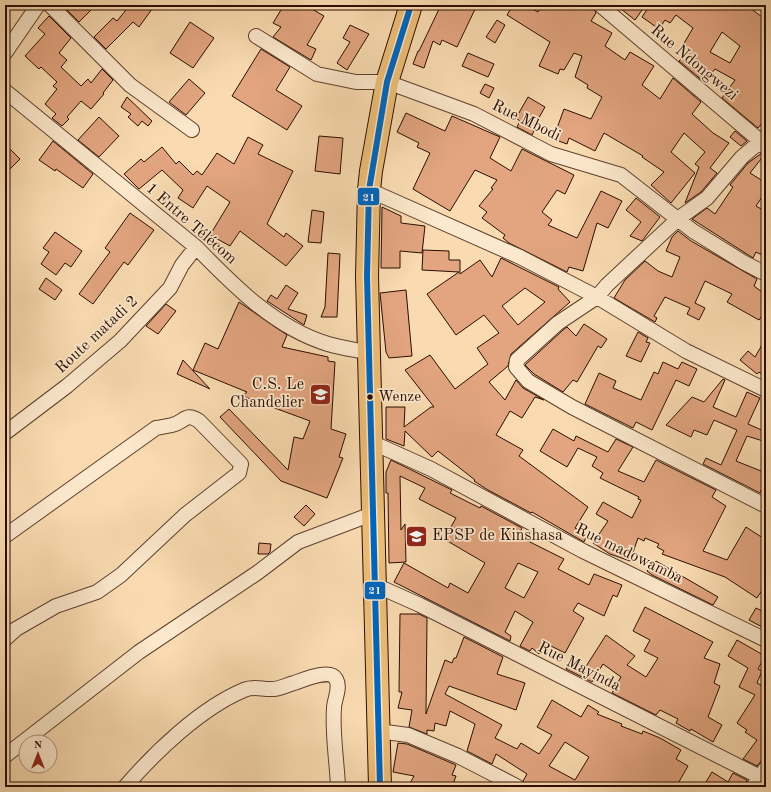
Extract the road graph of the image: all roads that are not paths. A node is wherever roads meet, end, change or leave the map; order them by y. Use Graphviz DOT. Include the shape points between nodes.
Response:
graph roads {
  1 [pos="38,5"];
  2 [pos="50,5"];
  3 [pos="411,5"];
  4 [pos="600,5"];
  5 [pos="256,36"];
  6 [pos="5,53"];
  7 [pos="387,82"];
  8 [pos="5,91"];
  9 [pos="192,130"];
  10 [pos="765,145"];
  11 [pos="369,190"];
  12 [pos="679,218"];
  13 [pos="196,247"];
  14 [pos="766,274"];
  15 [pos="597,297"];
  16 [pos="370,354"];
  17 [pos="766,390"];
  18 [pos="5,433"];
  19 [pos="370,442"];
  20 [pos="766,506"];
  21 [pos="372,514"];
  22 [pos="5,536"];
  23 [pos="375,586"];
  24 [pos="5,639"];
  25 [pos="766,640"];
  26 [pos="378,731"];
  27 [pos="5,756"];
  28 [pos="761,778"];
  29 [pos="376,783"];
  30 [pos="125,787"];
  31 [pos="338,787"];
  32 [pos="518,787"];
  1 -- 6 [label="street"];
  2 -- 9 [label="street" via="130,85"];
  3 -- 7 [label="highway"];
  4 -- 10 [label="street, Rue Ndongwezi"];
  5 -- 7 [label="street, Rue Mbodi" via="318,74 356,82"];
  7 -- 11 [label="highway"];
  7 -- 12 [label="street, Rue Mbodi" via="474,114 551,154 621,175"];
  8 -- 13 [label="street, 1 Entre Télécom"];
  10 -- 12 [label="street" via="756,146 742,157 707,198"];
  11 -- 15 [label="street" via="520,256"];
  11 -- 16 [label="highway" via="367,276"];
  12 -- 14 [label="street, Rue Mbodi" via="693,231"];
  12 -- 15 [label="street"];
  13 -- 16 [label="street, 1 Entre Télécom" via="223,275 270,314 298,331 327,344"];
  13 -- 18 [label="street, Route matadi 2" via="182,265 170,288 120,341 67,386"];
  15 -- 17 [label="street" via="686,351"];
  15 -- 20 [label="street" via="558,323 517,360 516,367 528,381 572,407"];
  16 -- 19 [label="highway"];
  19 -- 21 [label="highway"];
  19 -- 25 [label="street, Rue madowamba" via="431,469 583,551"];
  21 -- 23 [label="highway"];
  21 -- 27 [label="street" via="298,542 257,573 139,652"];
  22 -- 24 [label="street" via="156,428 175,424 187,417 199,421 241,464 239,473 185,515 120,575 97,592 56,606 16,629"];
  23 -- 26 [label="highway"];
  23 -- 28 [label="street, Rue Mayinda" via="420,605"];
  26 -- 29 [label="highway"];
  26 -- 32 [label="street" via="408,735 458,756"];
  30 -- 31 [label="street" via="148,760 210,708 244,689 277,689 310,677 327,674 333,675 337,680 333,726"];
}
